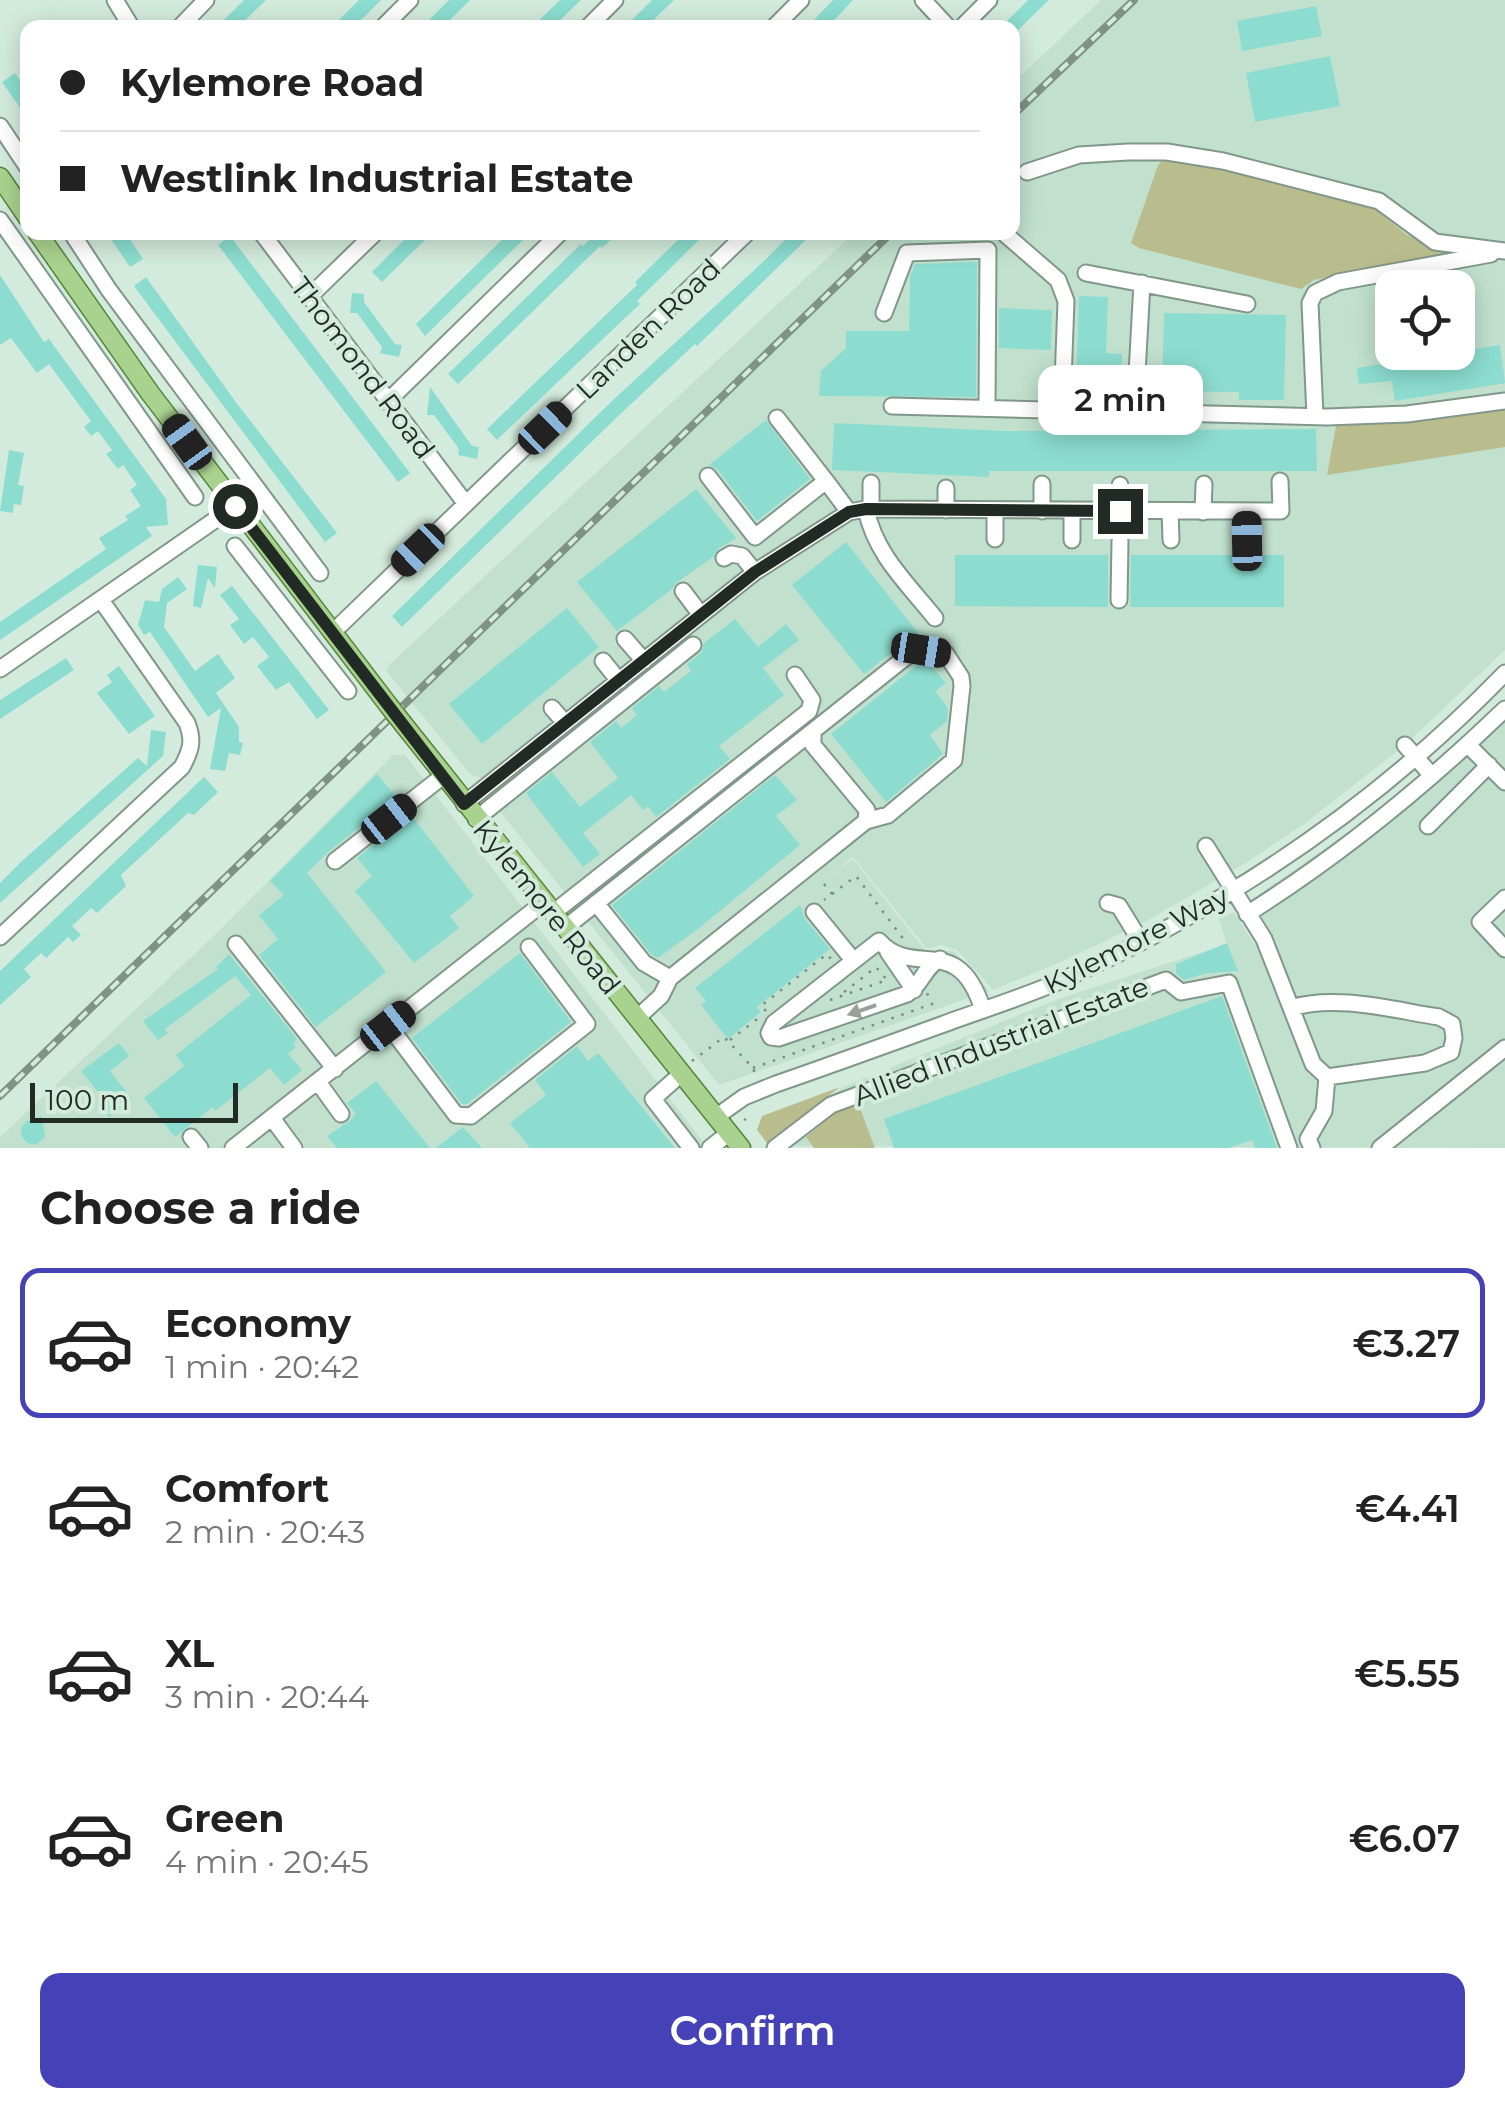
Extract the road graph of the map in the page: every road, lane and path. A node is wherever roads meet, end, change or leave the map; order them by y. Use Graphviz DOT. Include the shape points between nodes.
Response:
graph roads {
  1 [pos="206,0"];
  2 [pos="410,0"];
  3 [pos="615,0"];
  4 [pos="801,0"];
  5 [pos="923,0"];
  6 [pos="989,0"];
  7 [pos="187,20"];
  8 [pos="390,20"];
  9 [pos="595,20"];
  10 [pos="781,20"];
  11 [pos="941,20"];
  12 [pos="969,20"];
  13 [pos="0,126"];
  14 [pos="20,156"];
  15 [pos="1027,172"];
  16 [pos="0,177"];
  17 [pos="20,208"];
  18 [pos="5,227"];
  19 [pos="42,240"];
  20 [pos="75,240"];
  21 [pos="266,240"];
  22 [pos="368,240"];
  23 [pos="554,240"];
  24 [pos="740,240"];
  25 [pos="1012,240"];
  26 [pos="1505,252"];
  27 [pos="86,256"];
  28 [pos="64,272"];
  29 [pos="1086,273"];
  30 [pos="1142,284"];
  31 [pos="309,297"];
  32 [pos="1247,304"];
  33 [pos="884,314"];
  34 [pos="389,400"];
  35 [pos="1505,401"];
  36 [pos="892,406"];
  37 [pos="987,408"];
  38 [pos="1062,409"];
  39 [pos="1134,410"];
  40 [pos="1315,416"];
  41 [pos="778,418"];
  42 [pos="173,424"];
  43 [pos="153,438"];
  44 [pos="708,476"];
  45 [pos="826,481"];
  46 [pos="1280,481"];
  47 [pos="871,483"];
  48 [pos="1042,484"];
  49 [pos="1204,484"];
  50 [pos="1120,485"];
  51 [pos="946,488"];
  52 [pos="195,497"];
  53 [pos="466,504"];
  54 [pos="235,506"];
  55 [pos="868,509"];
  56 [pos="946,510"];
  57 [pos="995,510"];
  58 [pos="1042,510"];
  59 [pos="1072,511"];
  60 [pos="1120,511"];
  61 [pos="1170,511"];
  62 [pos="849,512"];
  63 [pos="1204,512"];
  64 [pos="1246,512"];
  65 [pos="995,539"];
  66 [pos="1072,540"];
  67 [pos="1171,540"];
  68 [pos="1120,541"];
  69 [pos="1247,541"];
  70 [pos="235,546"];
  71 [pos="269,550"];
  72 [pos="724,558"];
  73 [pos="250,565"];
  74 [pos="755,572"];
  75 [pos="320,573"];
  76 [pos="683,591"];
  77 [pos="101,600"];
  78 [pos="1120,600"];
  79 [pos="701,615"];
  80 [pos="935,618"];
  81 [pos="332,633"];
  82 [pos="626,639"];
  83 [pos="693,645"];
  84 [pos="602,661"];
  85 [pos="644,661"];
  86 [pos="357,665"];
  87 [pos="0,670"];
  88 [pos="1505,673"];
  89 [pos="795,675"];
  90 [pos="619,680"];
  91 [pos="552,708"];
  92 [pos="1505,709"];
  93 [pos="565,724"];
  94 [pos="813,730"];
  95 [pos="508,744"];
  96 [pos="1468,744"];
  97 [pos="1410,751"];
  98 [pos="520,760"];
  99 [pos="1488,765"];
  100 [pos="1428,770"];
  101 [pos="443,776"];
  102 [pos="1505,782"];
  103 [pos="470,811"];
  104 [pos="866,821"];
  105 [pos="1428,826"];
  106 [pos="1206,846"];
  107 [pos="335,862"];
  108 [pos="824,884"];
  109 [pos="1233,892"];
  110 [pos="832,894"];
  111 [pos="1505,898"];
  112 [pos="1108,902"];
  113 [pos="596,903"];
  114 [pos="819,906"];
  115 [pos="1247,914"];
  116 [pos="554,915"];
  117 [pos="0,938"];
  118 [pos="1141,942"];
  119 [pos="236,944"];
  120 [pos="529,947"];
  121 [pos="1505,948"];
  122 [pos="890,952"];
  123 [pos="848,955"];
  124 [pos="940,960"];
  125 [pos="876,967"];
  126 [pos="670,978"];
  127 [pos="916,988"];
  128 [pos="838,997"];
  129 [pos="823,1002"];
  130 [pos="1291,1008"];
  131 [pos="983,1010"];
  132 [pos="637,1018"];
  133 [pos="388,1026"];
  134 [pos="808,1028"];
  135 [pos="730,1040"];
  136 [pos="814,1045"];
  137 [pos="1505,1048"];
  138 [pos="752,1068"];
  139 [pos="334,1069"];
  140 [pos="680,1072"];
  141 [pos="756,1078"];
  142 [pos="1327,1078"];
  143 [pos="318,1082"];
  144 [pos="342,1114"];
  145 [pos="716,1117"];
  146 [pos="272,1118"];
  147 [pos="735,1140"];
  148 [pos="784,1146"];
  149 [pos="233,1148"];
  150 [pos="294,1148"];
  151 [pos="691,1148"];
  152 [pos="710,1148"];
  153 [pos="1289,1148"];
  154 [pos="1312,1148"];
  155 [pos="1380,1148"];
  1 -- 7 [label="street"];
  2 -- 8 [label="street"];
  3 -- 9 [label="street"];
  4 -- 10 [label="street"];
  5 -- 11 [label="street"];
  6 -- 12 [label="street"];
  13 -- 14 [label="street"];
  15 -- 26 [label="street" via="1078,155 1128,152 1223,161 1380,202 1435,242"];
  16 -- 17 [label="main road"];
  18 -- 43 [label="street"];
  19 -- 28 [label="main road, Kylemore Road"];
  20 -- 27 [label="street"];
  21 -- 31 [label="street, Thomond Road"];
  22 -- 31 [label="street"];
  23 -- 34 [label="street"];
  24 -- 53 [label="street, Landen Road"];
  25 -- 38 [label="street" via="1058,280 1066,302"];
  26 -- 40 [label="street" via="1338,282 1315,293"];
  27 -- 28 [label="street"];
  27 -- 75 [label="street"];
  28 -- 42 [label="main road, Kylemore Road"];
  29 -- 30 [label="street"];
  30 -- 32 [label="street"];
  30 -- 39 [label="street"];
  31 -- 34 [label="street, Thomond Road"];
  33 -- 37 [label="street" via="906,254 988,250"];
  34 -- 53 [label="street, Thomond Road"];
  35 -- 40 [label="street" via="1407,414"];
  36 -- 37 [label="street"];
  37 -- 38 [label="street"];
  38 -- 39 [label="street"];
  39 -- 40 [label="street"];
  41 -- 45 [label="street"];
  42 -- 43 [label="street"];
  42 -- 54 [label="main road, Kylemore Road"];
  43 -- 52 [label="street"];
  44 -- 45 [label="street" via="755,537"];
  45 -- 62 [label="street"];
  46 -- 64 [label="street" via="1281,511"];
  47 -- 55 [label="street"];
  48 -- 58 [label="street"];
  49 -- 63 [label="street"];
  50 -- 60 [label="street"];
  51 -- 56 [label="street"];
  53 -- 81 [label="street, Landen Road"];
  54 -- 71 [label="main road, Kylemore Road"];
  54 -- 77 [label="street"];
  55 -- 56 [label="street"];
  55 -- 62 [label="street"];
  55 -- 80 [label="street" via="880,550"];
  56 -- 57 [label="street"];
  57 -- 58 [label="street"];
  57 -- 65 [label="street"];
  58 -- 59 [label="street"];
  59 -- 60 [label="street"];
  59 -- 66 [label="street"];
  60 -- 61 [label="street"];
  61 -- 63 [label="street"];
  61 -- 67 [label="street"];
  62 -- 74 [label="street"];
  63 -- 64 [label="street"];
  64 -- 69 [label="street"];
  68 -- 78 [label="street"];
  70 -- 73 [label="street"];
  71 -- 73 [label="street"];
  71 -- 81 [label="main road, Kylemore Road"];
  72 -- 74 [label="street" via="742,556"];
  73 -- 86 [label="street" via="344,685"];
  74 -- 79 [label="street"];
  76 -- 79 [label="street"];
  77 -- 87 [label="street"];
  77 -- 117 [label="street" via="187,724 191,750 182,767"];
  79 -- 85 [label="street"];
  81 -- 86 [label="main road, Kylemore Road"];
  82 -- 85 [label="street"];
  83 -- 103 [label="street"];
  84 -- 90 [label="street"];
  85 -- 90 [label="street"];
  86 -- 101 [label="main road, Kylemore Road, bridge"];
  88 -- 97 [label="street, Kylemore Way"];
  89 -- 116 [label="street" via="812,700 809,712"];
  90 -- 93 [label="street"];
  91 -- 93 [label="street"];
  92 -- 96 [label="street"];
  93 -- 98 [label="street"];
  94 -- 104 [label="street" via="813,746 867,810"];
  94 -- 104 [label="street" via="911,653 946,654 955,666 962,686 954,760 888,815"];
  94 -- 113 [label="street"];
  95 -- 98 [label="street"];
  96 -- 99 [label="street"];
  96 -- 115 [label="street" via="1368,831"];
  97 -- 100 [label="street"];
  97 -- 109 [label="street, Kylemore Way" via="1311,841"];
  98 -- 103 [label="street"];
  99 -- 102 [label="street"];
  99 -- 105 [label="street"];
  101 -- 103 [label="main road, Kylemore Road"];
  101 -- 107 [label="street"];
  103 -- 116 [label="main road, Kylemore Road"];
  104 -- 126 [label="street"];
  106 -- 109 [label="street"];
  108 -- 110 [label="path"];
  109 -- 115 [label="street"];
  109 -- 118 [label="street, Kylemore Way"];
  110 -- 114 [label="path"];
  110 -- 122 [label="path" via="856,876 906,940"];
  111 -- 121 [label="street" via="1480,922"];
  112 -- 118 [label="street" via="1119,906"];
  113 -- 116 [label="street"];
  113 -- 126 [label="street" via="644,963"];
  114 -- 123 [label="street"];
  115 -- 130 [label="street" via="1264,938"];
  116 -- 132 [label="main road, Kylemore Road"];
  116 -- 133 [label="street"];
  118 -- 131 [label="street, Kylemore Way"];
  119 -- 139 [label="street"];
  120 -- 133 [label="street" via="586,1024 472,1116 456,1115"];
  122 -- 123 [label="street" via="879,940"];
  122 -- 124 [label="street"];
  122 -- 125 [label="path"];
  122 -- 127 [label="street"];
  123 -- 134 [label="street" via="769,1033 779,1038"];
  123 -- 135 [label="path" via="832,960 827,954"];
  124 -- 127 [label="street" via="924,970"];
  124 -- 131 [label="street" via="963,975"];
  125 -- 128 [label="path"];
  125 -- 128 [label="path" via="886,980"];
  126 -- 132 [label="street"];
  127 -- 134 [label="street, one-way"];
  127 -- 136 [label="path" via="932,1004"];
  128 -- 129 [label="path"];
  130 -- 142 [label="street" via="1313,1064"];
  130 -- 142 [label="street" via="1346,1004 1452,1024 1451,1052 1425,1063"];
  131 -- 145 [label="street, Kylemore Way" via="744,1096"];
  132 -- 140 [label="main road, Kylemore Road"];
  133 -- 139 [label="street"];
  134 -- 136 [label="path"];
  135 -- 138 [label="path"];
  135 -- 140 [label="path" via="724,1037"];
  136 -- 138 [label="path"];
  137 -- 155 [label="street"];
  138 -- 141 [label="path"];
  139 -- 143 [label="street"];
  140 -- 145 [label="main road, Kylemore Road"];
  140 -- 151 [label="street" via="653,1098"];
  142 -- 154 [label="street" via="1324,1111 1308,1139"];
  143 -- 144 [label="street"];
  143 -- 146 [label="street"];
  145 -- 147 [label="main road, Kylemore Road"];
  146 -- 149 [label="street"];
  146 -- 150 [label="street"];
  147 -- 152 [label="street"];
  148 -- 153 [label="street, Allied Industrial Estate" via="831,1105 1166,980 1182,992 1229,983"];
}
